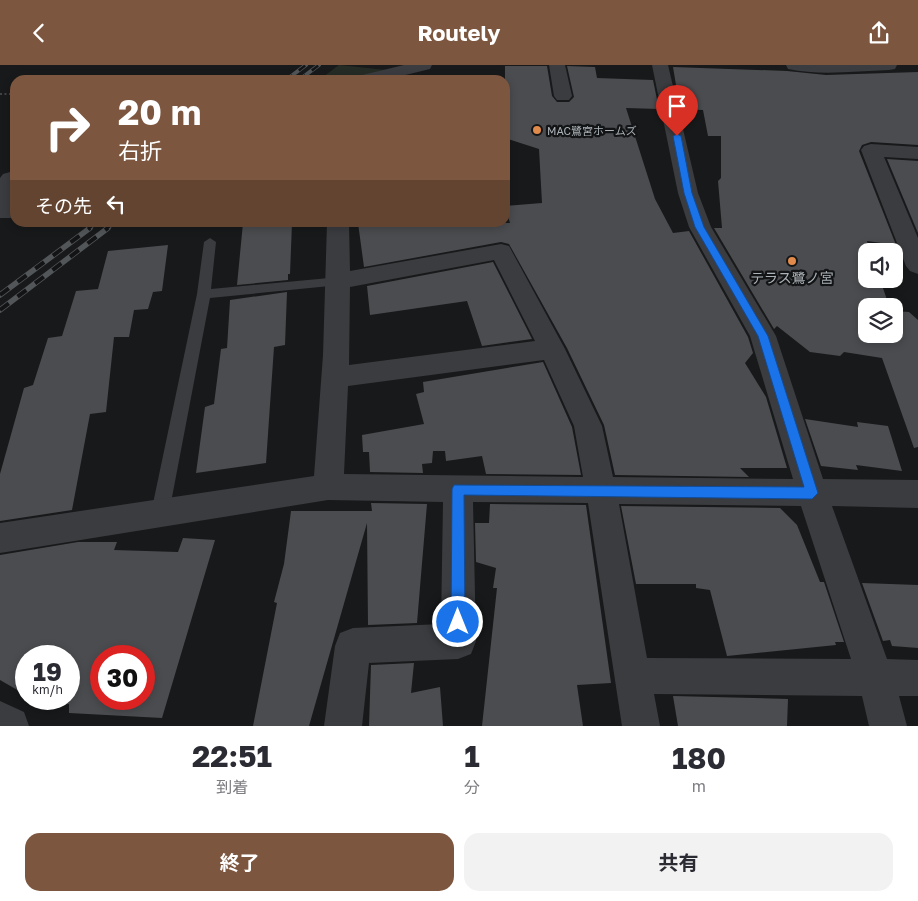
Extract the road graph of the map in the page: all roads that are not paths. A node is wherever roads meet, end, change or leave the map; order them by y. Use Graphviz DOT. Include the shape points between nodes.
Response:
graph roads {
  1 [pos="424,65"];
  2 [pos="557,65"];
  3 [pos="660,65"];
  4 [pos="794,65"];
  5 [pos="889,65"];
  6 [pos="384,75"];
  7 [pos="563,96"];
  8 [pos="918,153"];
  9 [pos="8,178"];
  10 [pos="5,213"];
  11 [pos="338,227"];
  12 [pos="210,242"];
  13 [pos="914,244"];
  14 [pos="918,266"];
  15 [pos="340,281"];
  16 [pos="204,294"];
  17 [pos="552,349"];
  18 [pos="337,377"];
  19 [pos="328,487"];
  20 [pos="458,489"];
  21 [pos="602,490"];
  22 [pos="812,493"];
  23 [pos="918,494"];
  24 [pos="160,513"];
  25 [pos="0,538"];
  26 [pos="634,676"];
  27 [pos="918,678"];
  28 [pos="876,679"];
  29 [pos="0,721"];
  30 [pos="10,726"];
  31 [pos="343,726"];
  32 [pos="641,726"];
  33 [pos="888,726"];
  1 -- 6 [label="street"];
  2 -- 7 [label="street"];
  3 -- 22 [label="street" via="688,193 700,227 763,336"];
  4 -- 5 [label="street"];
  8 -- 13 [label="street" via="871,150"];
  9 -- 10 [label="street"];
  11 -- 15 [label="street"];
  12 -- 16 [label="lane"];
  13 -- 14 [label="street"];
  15 -- 16 [label="lane"];
  15 -- 17 [label="street" via="501,251"];
  15 -- 18 [label="street"];
  16 -- 24 [label="lane"];
  17 -- 18 [label="street"];
  17 -- 21 [label="street" via="588,425"];
  18 -- 19 [label="street"];
  19 -- 20 [label="street"];
  19 -- 24 [label="street"];
  20 -- 21 [label="street"];
  20 -- 31 [label="street" via="458,641 353,646"];
  21 -- 22 [label="street"];
  21 -- 26 [label="street"];
  22 -- 23 [label="street"];
  22 -- 28 [label="street"];
  24 -- 25 [label="street"];
  26 -- 28 [label="street"];
  26 -- 32 [label="street"];
  27 -- 28 [label="street"];
  28 -- 33 [label="street"];
  29 -- 30 [label="street"];
}
